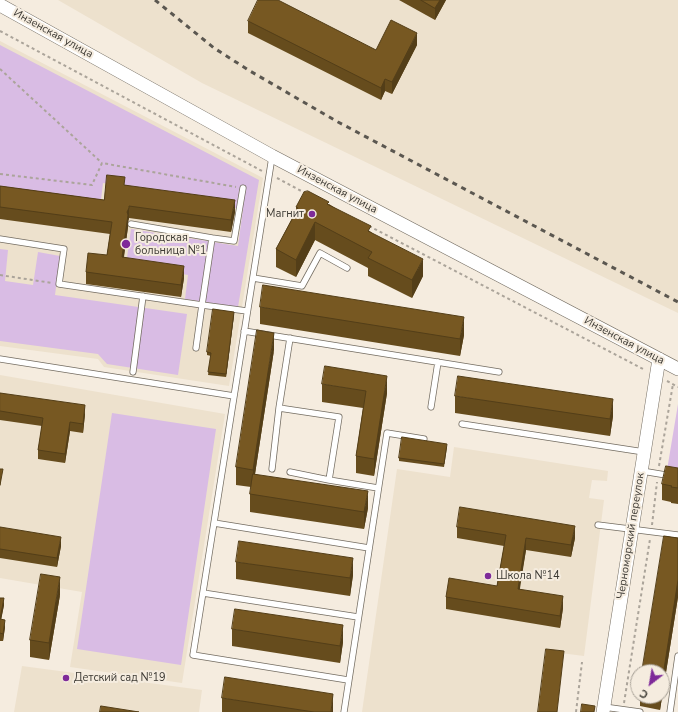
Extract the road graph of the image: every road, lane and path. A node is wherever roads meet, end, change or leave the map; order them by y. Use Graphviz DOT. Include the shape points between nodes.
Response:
graph roads {
  1 [pos="0,5"];
  2 [pos="0,32"];
  3 [pos="0,69"];
  4 [pos="272,156"];
  5 [pos="102,163"];
  6 [pos="0,174"];
  7 [pos="269,174"];
  8 [pos="243,188"];
  9 [pos="311,196"];
  10 [pos="132,224"];
  11 [pos="368,226"];
  12 [pos="212,238"];
  13 [pos="0,239"];
  14 [pos="347,268"];
  15 [pos="0,275"];
  16 [pos="252,278"];
  17 [pos="59,284"];
  18 [pos="143,296"];
  19 [pos="202,305"];
  20 [pos="247,311"];
  21 [pos="244,331"];
  22 [pos="290,338"];
  23 [pos="196,348"];
  24 [pos="0,359"];
  25 [pos="659,359"];
  26 [pos="438,362"];
  27 [pos="678,369"];
  28 [pos="133,372"];
  29 [pos="499,372"];
  30 [pos="656,376"];
  31 [pos="673,384"];
  32 [pos="678,387"];
  33 [pos="234,396"];
  34 [pos="431,407"];
  35 [pos="279,408"];
  36 [pos="462,424"];
  37 [pos="424,438"];
  38 [pos="644,452"];
  39 [pos="272,469"];
  40 [pos="641,471"];
  41 [pos="290,472"];
  42 [pos="658,473"];
  43 [pos="678,476"];
  44 [pos="329,480"];
  45 [pos="378,488"];
  46 [pos="214,523"];
  47 [pos="598,525"];
  48 [pos="632,530"];
  49 [pos="651,532"];
  50 [pos="678,535"];
  51 [pos="369,548"];
  52 [pos="203,593"];
  53 [pos="358,617"];
  54 [pos="678,656"];
  55 [pos="582,662"];
  56 [pos="348,680"];
  57 [pos="603,709"];
  58 [pos="623,710"];
  59 [pos="344,712"];
  60 [pos="576,712"];
  61 [pos="640,712"];
  62 [pos="670,712"];
  1 -- 4 [label="street, Инзенская улица"];
  2 -- 7 [label="path"];
  3 -- 5 [label="path"];
  4 -- 7 [label="lane"];
  4 -- 25 [label="street, Инзенская улица"];
  5 -- 6 [label="path" via="92,185"];
  5 -- 8 [label="path"];
  7 -- 9 [label="path"];
  7 -- 16 [label="lane"];
  8 -- 12 [label="lane" via="234,241"];
  10 -- 12 [label="lane"];
  11 -- 30 [label="path"];
  12 -- 19 [label="lane"];
  13 -- 17 [label="lane" via="64,249"];
  14 -- 16 [label="lane" via="320,253 302,286"];
  15 -- 17 [label="path"];
  16 -- 20 [label="lane"];
  17 -- 18 [label="lane"];
  18 -- 19 [label="lane"];
  18 -- 28 [label="lane"];
  19 -- 20 [label="lane"];
  19 -- 23 [label="lane"];
  20 -- 21 [label="lane"];
  21 -- 22 [label="lane"];
  21 -- 33 [label="lane"];
  22 -- 26 [label="lane"];
  22 -- 35 [label="lane"];
  24 -- 33 [label="lane"];
  25 -- 27 [label="street, Инзенская улица"];
  25 -- 30 [label="street, Черноморский переулок"];
  26 -- 29 [label="lane"];
  26 -- 34 [label="lane"];
  30 -- 31 [label="path"];
  30 -- 38 [label="street, Черноморский переулок"];
  31 -- 32 [label="path"];
  31 -- 42 [label="path"];
  33 -- 46 [label="lane"];
  35 -- 39 [label="lane"];
  35 -- 44 [label="lane" via="338,417"];
  36 -- 38 [label="lane"];
  37 -- 45 [label="lane" via="387,433"];
  38 -- 40 [label="street, Черноморский переулок"];
  40 -- 42 [label="lane"];
  40 -- 48 [label="street, Черноморский переулок"];
  41 -- 44 [label="lane"];
  42 -- 43 [label="lane"];
  42 -- 49 [label="path"];
  44 -- 45 [label="lane"];
  45 -- 51 [label="lane"];
  46 -- 51 [label="lane"];
  46 -- 52 [label="lane"];
  47 -- 48 [label="lane"];
  48 -- 49 [label="lane"];
  48 -- 57 [label="street, Черноморский переулок"];
  49 -- 50 [label="lane"];
  49 -- 58 [label="path"];
  51 -- 53 [label="lane"];
  52 -- 53 [label="lane"];
  52 -- 56 [label="lane" via="193,655"];
  53 -- 56 [label="lane"];
  54 -- 62 [label="lane"];
  55 -- 60 [label="path"];
  56 -- 59 [label="lane"];
  57 -- 58 [label="lane"];
  58 -- 61 [label="lane"];
}
